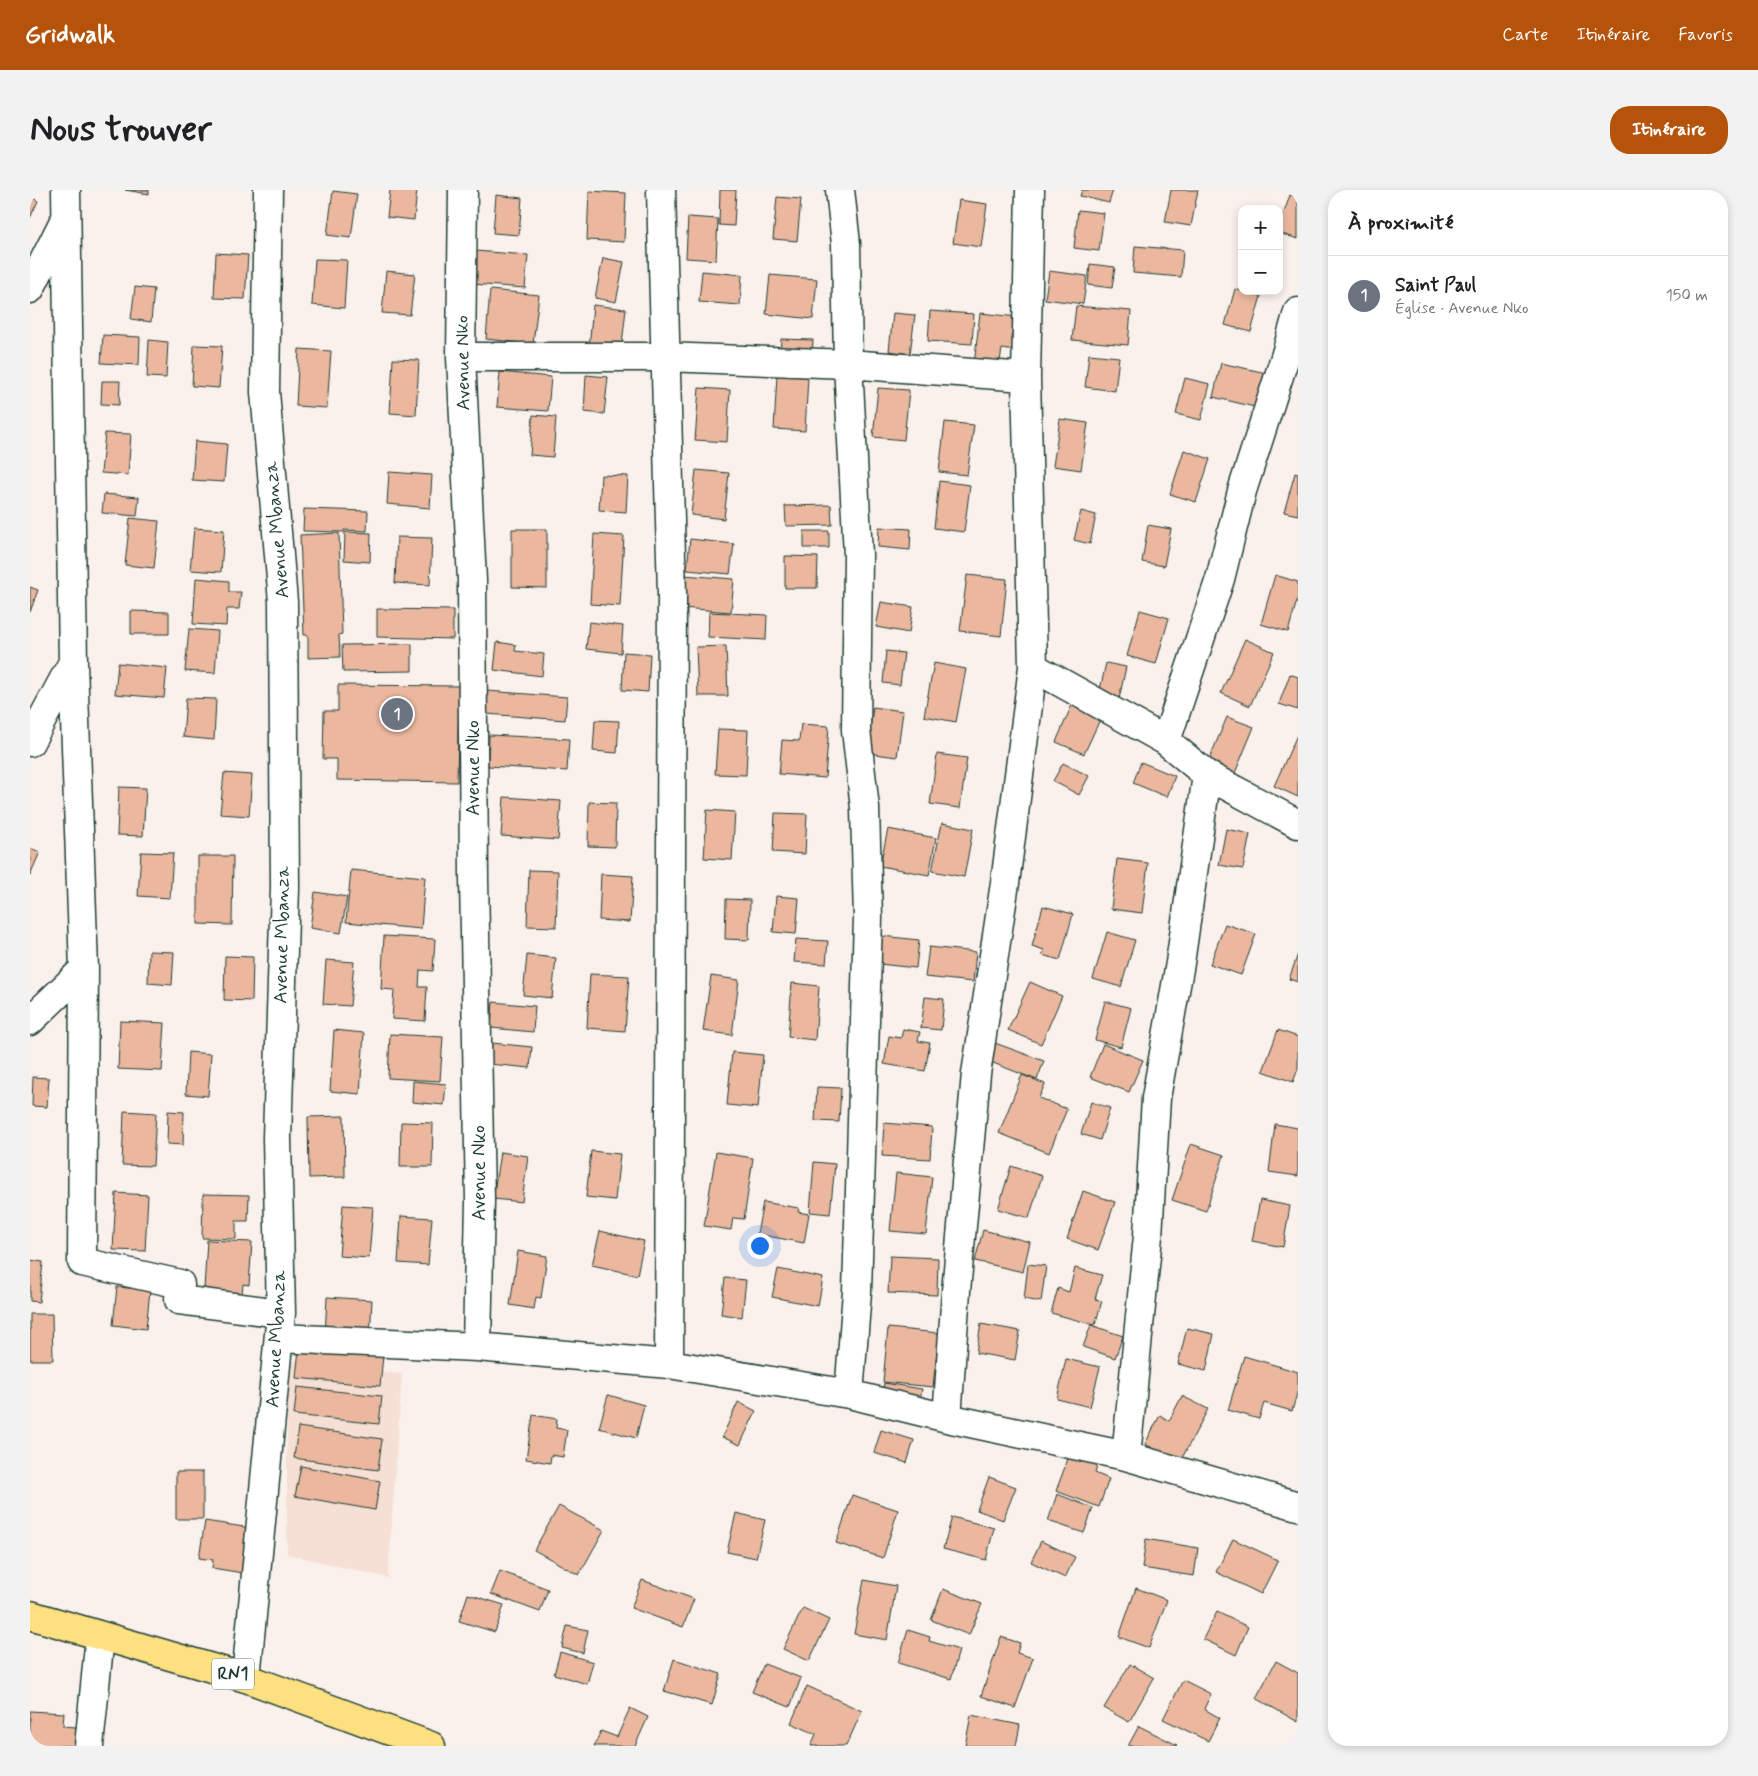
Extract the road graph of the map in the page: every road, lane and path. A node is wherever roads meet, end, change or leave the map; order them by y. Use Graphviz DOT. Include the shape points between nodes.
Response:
graph roads {
  1 [pos="66,190"];
  2 [pos="268,190"];
  3 [pos="463,190"];
  4 [pos="661,190"];
  5 [pos="840,190"];
  6 [pos="1030,190"];
  7 [pos="65,219"];
  8 [pos="30,289"];
  9 [pos="1298,312"];
  10 [pos="461,357"];
  11 [pos="665,357"];
  12 [pos="848,364"];
  13 [pos="1026,377"];
  14 [pos="72,664"];
  15 [pos="1033,667"];
  16 [pos="1166,741"];
  17 [pos="30,742"];
  18 [pos="1207,775"];
  19 [pos="1298,824"];
  20 [pos="84,969"];
  21 [pos="30,1021"];
  22 [pos="280,1326"];
  23 [pos="476,1347"];
  24 [pos="668,1364"];
  25 [pos="849,1394"];
  26 [pos="947,1418"];
  27 [pos="1126,1456"];
  28 [pos="1298,1506"];
  29 [pos="30,1615"];
  30 [pos="100,1636"];
  31 [pos="246,1678"];
  32 [pos="89,1746"];
  33 [pos="431,1746"];
  1 -- 7 [label="street"];
  2 -- 22 [label="street, Avenue Mbanza" via="266,392 283,612 284,888 276,1138"];
  3 -- 10 [label="street, Avenue Nko"];
  4 -- 11 [label="street"];
  5 -- 12 [label="street" via="846,244"];
  6 -- 13 [label="street"];
  7 -- 8 [label="street"];
  7 -- 14 [label="street"];
  9 -- 16 [label="street" via="1242,491 1220,579"];
  10 -- 11 [label="street"];
  10 -- 23 [label="street, Avenue Nko" via="472,581 480,1201"];
  11 -- 12 [label="street"];
  11 -- 24 [label="street" via="672,594"];
  12 -- 13 [label="street"];
  12 -- 25 [label="street" via="858,555 856,730 865,808 868,918 857,1292"];
  13 -- 15 [label="street"];
  14 -- 17 [label="street"];
  14 -- 20 [label="street"];
  15 -- 16 [label="street"];
  15 -- 26 [label="street" via="976,1074"];
  16 -- 18 [label="street"];
  18 -- 19 [label="street"];
  18 -- 27 [label="street" via="1180,963 1156,1098 1148,1236"];
  20 -- 21 [label="street"];
  20 -- 22 [label="street" via="82,1262 180,1284 179,1300"];
  22 -- 23 [label="street"];
  22 -- 31 [label="street, Avenue Mbanza"];
  23 -- 24 [label="street"];
  24 -- 25 [label="street"];
  25 -- 26 [label="street"];
  26 -- 27 [label="street"];
  27 -- 28 [label="street"];
  29 -- 30 [label="highway, RN1"];
  30 -- 31 [label="highway, RN1"];
  30 -- 32 [label="street"];
  31 -- 33 [label="highway, RN1"];
}
